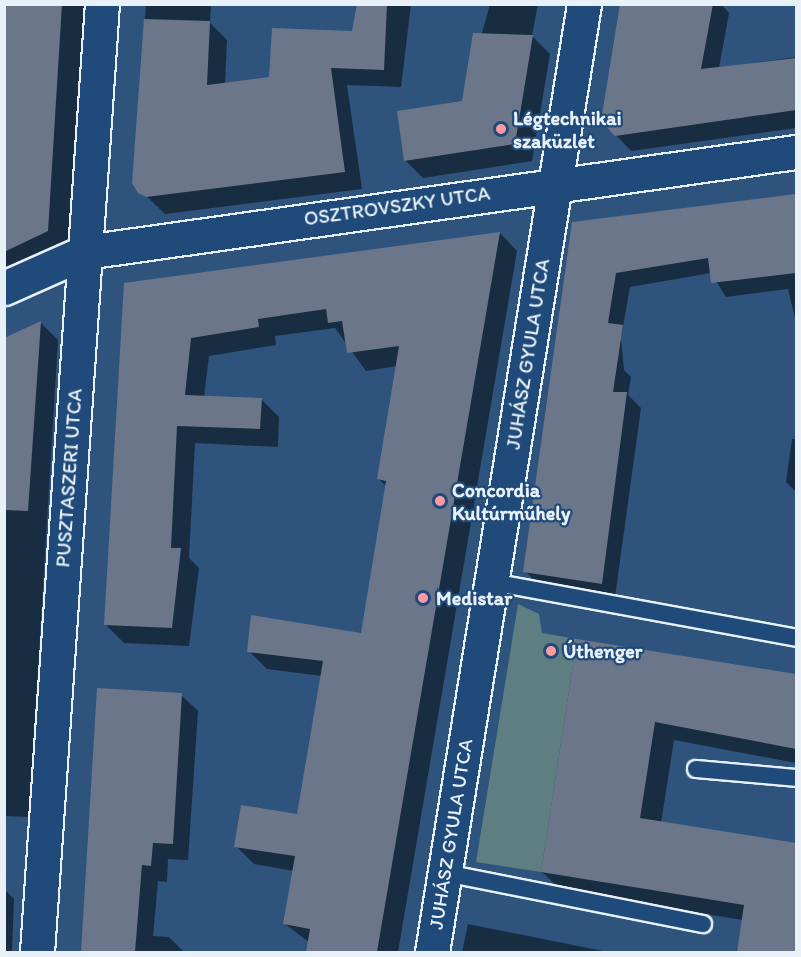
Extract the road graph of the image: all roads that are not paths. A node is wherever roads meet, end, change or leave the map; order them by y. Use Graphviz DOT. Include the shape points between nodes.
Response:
graph roads {
  1 [pos="102,4"];
  2 [pos="584,4"];
  3 [pos="796,152"];
  4 [pos="555,182"];
  5 [pos="85,252"];
  6 [pos="4,288"];
  7 [pos="492,582"];
  8 [pos="796,638"];
  9 [pos="696,769"];
  10 [pos="796,778"];
  11 [pos="445,873"];
  12 [pos="703,924"];
  13 [pos="37,952"];
  14 [pos="432,952"];
  1 -- 5 [label="street, PUSZTASZERI UTCA"];
  2 -- 4 [label="street, JUHÁSZ GYULA UTCA"];
  3 -- 4 [label="street, OSZTROVSZKY UTCA"];
  4 -- 5 [label="street, OSZTROVSZKY UTCA"];
  4 -- 7 [label="street, JUHÁSZ GYULA UTCA"];
  5 -- 6 [label="street, OSZTROVSZKY UTCA"];
  5 -- 13 [label="street, PUSZTASZERI UTCA"];
  7 -- 8 [label="lane"];
  7 -- 11 [label="street, JUHÁSZ GYULA UTCA"];
  9 -- 10 [label="lane"];
  11 -- 12 [label="lane"];
  11 -- 14 [label="street, JUHÁSZ GYULA UTCA"];
}
